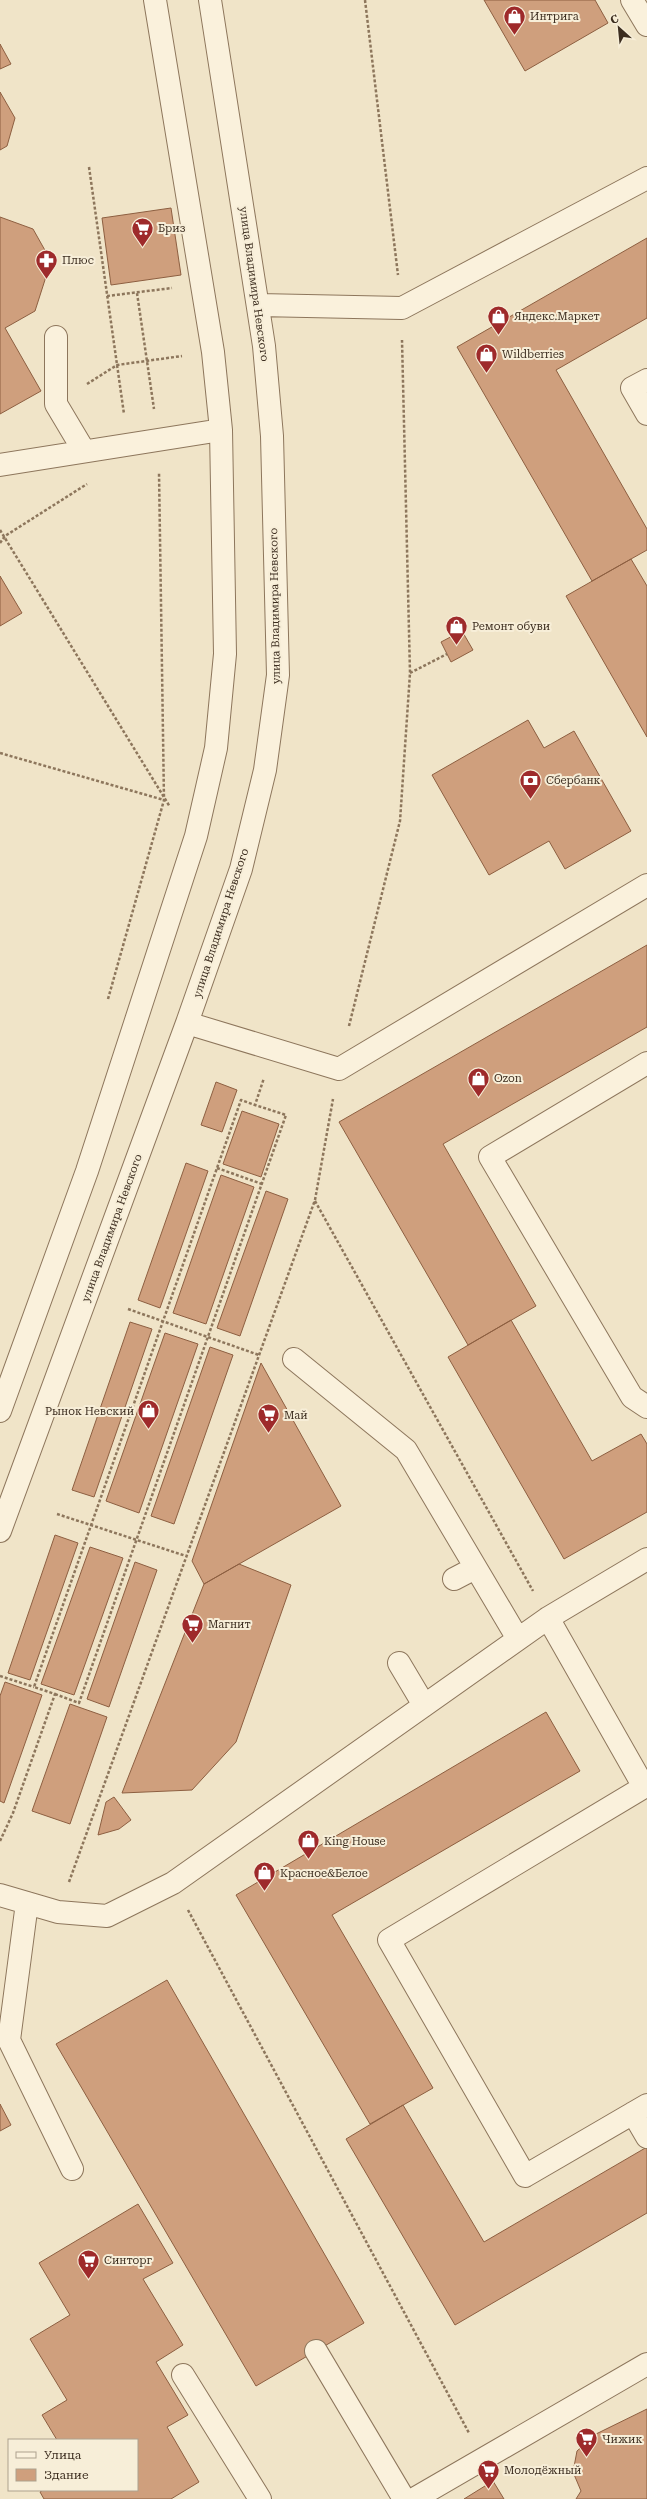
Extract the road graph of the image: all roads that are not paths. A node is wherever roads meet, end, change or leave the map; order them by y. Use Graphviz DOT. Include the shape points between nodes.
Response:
graph roads {
  1 [pos="155,0"];
  2 [pos="210,0"];
  3 [pos="632,0"];
  4 [pos="647,25"];
  5 [pos="647,178"];
  6 [pos="259,305"];
  7 [pos="56,337"];
  8 [pos="647,380"];
  9 [pos="647,414"];
  10 [pos="221,430"];
  11 [pos="84,451"];
  12 [pos="0,465"];
  13 [pos="647,885"];
  14 [pos="187,1023"];
  15 [pos="647,1063"];
  16 [pos="294,1359"];
  17 [pos="647,1407"];
  18 [pos="0,1411"];
  19 [pos="0,1531"];
  20 [pos="647,1559"];
  21 [pos="475,1568"];
  22 [pos="454,1579"];
  23 [pos="548,1618"];
  24 [pos="518,1639"];
  25 [pos="399,1663"];
  26 [pos="424,1706"];
  27 [pos="0,1895"];
  28 [pos="27,1903"];
  29 [pos="640,2109"];
  30 [pos="647,2137"];
  31 [pos="72,2169"];
  32 [pos="316,2351"];
  33 [pos="647,2364"];
  34 [pos="183,2375"];
  35 [pos="260,2499"];
  36 [pos="404,2499"];
  37 [pos="414,2499"];
  1 -- 10 [label="street" via="213,352"];
  2 -- 6 [label="street, улица Владимира Невского"];
  3 -- 4 [label="street"];
  5 -- 6 [label="street" via="402,308"];
  6 -- 14 [label="street, улица Владимира Невского" via="272,436 278,675 265,770 241,869"];
  7 -- 11 [label="street" via="56,404"];
  8 -- 9 [label="street" via="632,388"];
  10 -- 11 [label="street"];
  10 -- 18 [label="street" via="225,654 216,748 196,836 87,1171"];
  11 -- 12 [label="street"];
  13 -- 14 [label="street" via="339,1069"];
  14 -- 19 [label="street, улица Владимира Невского"];
  15 -- 17 [label="street" via="490,1157 632,1397"];
  16 -- 21 [label="street" via="406,1450"];
  20 -- 23 [label="street"];
  21 -- 22 [label="street"];
  21 -- 24 [label="street"];
  23 -- 24 [label="street"];
  23 -- 29 [label="street" via="644,1787 389,1940 525,2176"];
  24 -- 26 [label="street"];
  25 -- 26 [label="street"];
  26 -- 28 [label="street" via="173,1883 107,1916 58,1912"];
  27 -- 28 [label="street"];
  28 -- 31 [label="street" via="9,2040"];
  29 -- 30 [label="street"];
  32 -- 36 [label="street"];
  33 -- 37 [label="street"];
  34 -- 35 [label="street"];
}
